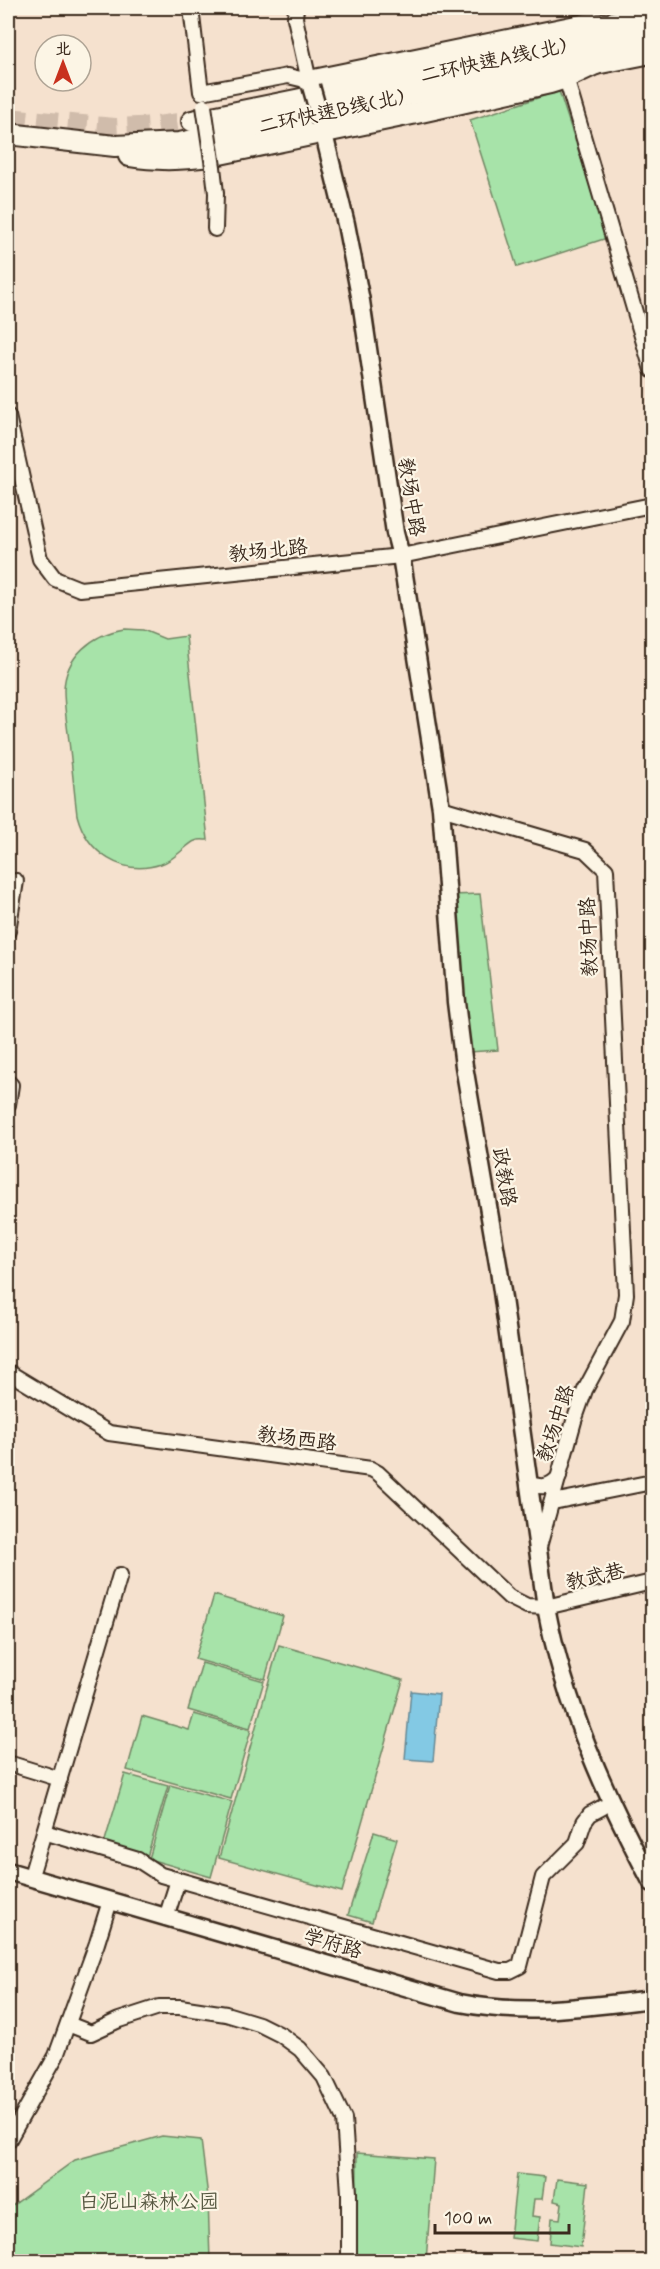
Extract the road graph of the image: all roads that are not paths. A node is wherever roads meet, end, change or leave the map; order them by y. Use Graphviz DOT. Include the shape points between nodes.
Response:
graph roads {
  1 [pos="191,8"];
  2 [pos="296,8"];
  3 [pos="652,28"];
  4 [pos="624,50"];
  5 [pos="652,56"];
  6 [pos="589,68"];
  7 [pos="567,78"];
  8 [pos="310,84"];
  9 [pos="199,106"];
  10 [pos="323,128"];
  11 [pos="8,134"];
  12 [pos="50,140"];
  13 [pos="215,229"];
  14 [pos="652,370"];
  15 [pos="8,416"];
  16 [pos="652,505"];
  17 [pos="401,556"];
  18 [pos="441,808"];
  19 [pos="16,881"];
  20 [pos="8,932"];
  21 [pos="8,1082"];
  22 [pos="8,1101"];
  23 [pos="8,1372"];
  24 [pos="560,1478"];
  25 [pos="652,1482"];
  26 [pos="528,1483"];
  27 [pos="553,1503"];
  28 [pos="538,1553"];
  29 [pos="120,1575"];
  30 [pos="652,1582"];
  31 [pos="546,1607"];
  32 [pos="8,1763"];
  33 [pos="60,1779"];
  34 [pos="603,1807"];
  35 [pos="44,1832"];
  36 [pos="648,1865"];
  37 [pos="33,1869"];
  38 [pos="8,1871"];
  39 [pos="178,1880"];
  40 [pos="652,1883"];
  41 [pos="110,1901"];
  42 [pos="166,1918"];
  43 [pos="652,1999"];
  44 [pos="68,2024"];
  45 [pos="8,2141"];
  46 [pos="349,2262"];
  1 -- 9 [label="street"];
  2 -- 8 [label="street"];
  3 -- 4 [label="highway, 二环快速B线(北)"];
  3 -- 8 [label="highway" via="591,23"];
  3 -- 9 [label="highway, 二环快速A线(北)"];
  4 -- 6 [label="highway"];
  4 -- 12 [label="highway, 二环快速B线(北)" via="179,143 115,146"];
  5 -- 6 [label="street"];
  6 -- 7 [label="highway"];
  7 -- 10 [label="highway"];
  7 -- 14 [label="street"];
  8 -- 9 [label="street" via="288,76"];
  8 -- 10 [label="main road, 教场中路, bridge"];
  9 -- 13 [label="street, bridge" via="213,167"];
  10 -- 12 [label="highway" via="183,160 142,158"];
  10 -- 17 [label="main road, 教场中路" via="361,301"];
  11 -- 12 [label="highway, 二环快速B线(北)"];
  15 -- 17 [label="street, 教场北路" via="40,559 55,579 80,589"];
  16 -- 17 [label="street, 教场北路"];
  17 -- 18 [label="main road, 教场中路"];
  18 -- 24 [label="street, 教场中路" via="585,850 606,870 625,1310 585,1390"];
  18 -- 26 [label="main road, 政教路" via="459,1023"];
  19 -- 20 [label="street"];
  21 -- 22 [label="street"];
  23 -- 31 [label="street, 教场西路" via="109,1433 371,1469 509,1597 527,1606"];
  24 -- 26 [label="street" via="544,1487"];
  24 -- 27 [label="street, 教场中路"];
  25 -- 27 [label="street"];
  26 -- 28 [label="main road, 政教路"];
  27 -- 28 [label="street, 教场中路"];
  28 -- 31 [label="main road, 教场中路"];
  29 -- 33 [label="street"];
  30 -- 31 [label="street, 教武巷"];
  31 -- 36 [label="main road, 教场中路" via="554,1646 588,1752 610,1803"];
  32 -- 33 [label="street"];
  33 -- 35 [label="street"];
  34 -- 39 [label="street" via="590,1814 577,1843 543,1877 529,1957 510,1971"];
  35 -- 37 [label="street"];
  35 -- 39 [label="street" via="138,1860 161,1875"];
  36 -- 40 [label="main road, 教场中路"];
  38 -- 41 [label="main road, 学府路"];
  39 -- 42 [label="street"];
  41 -- 42 [label="main road, 学府路"];
  41 -- 44 [label="street"];
  42 -- 43 [label="main road, 学府路" via="483,2007 529,2011"];
  44 -- 45 [label="street" via="56,2056"];
  44 -- 46 [label="street" via="91,2033 159,2007 191,2008 226,2013 259,2024 300,2049 324,2077 344,2119"];
}
